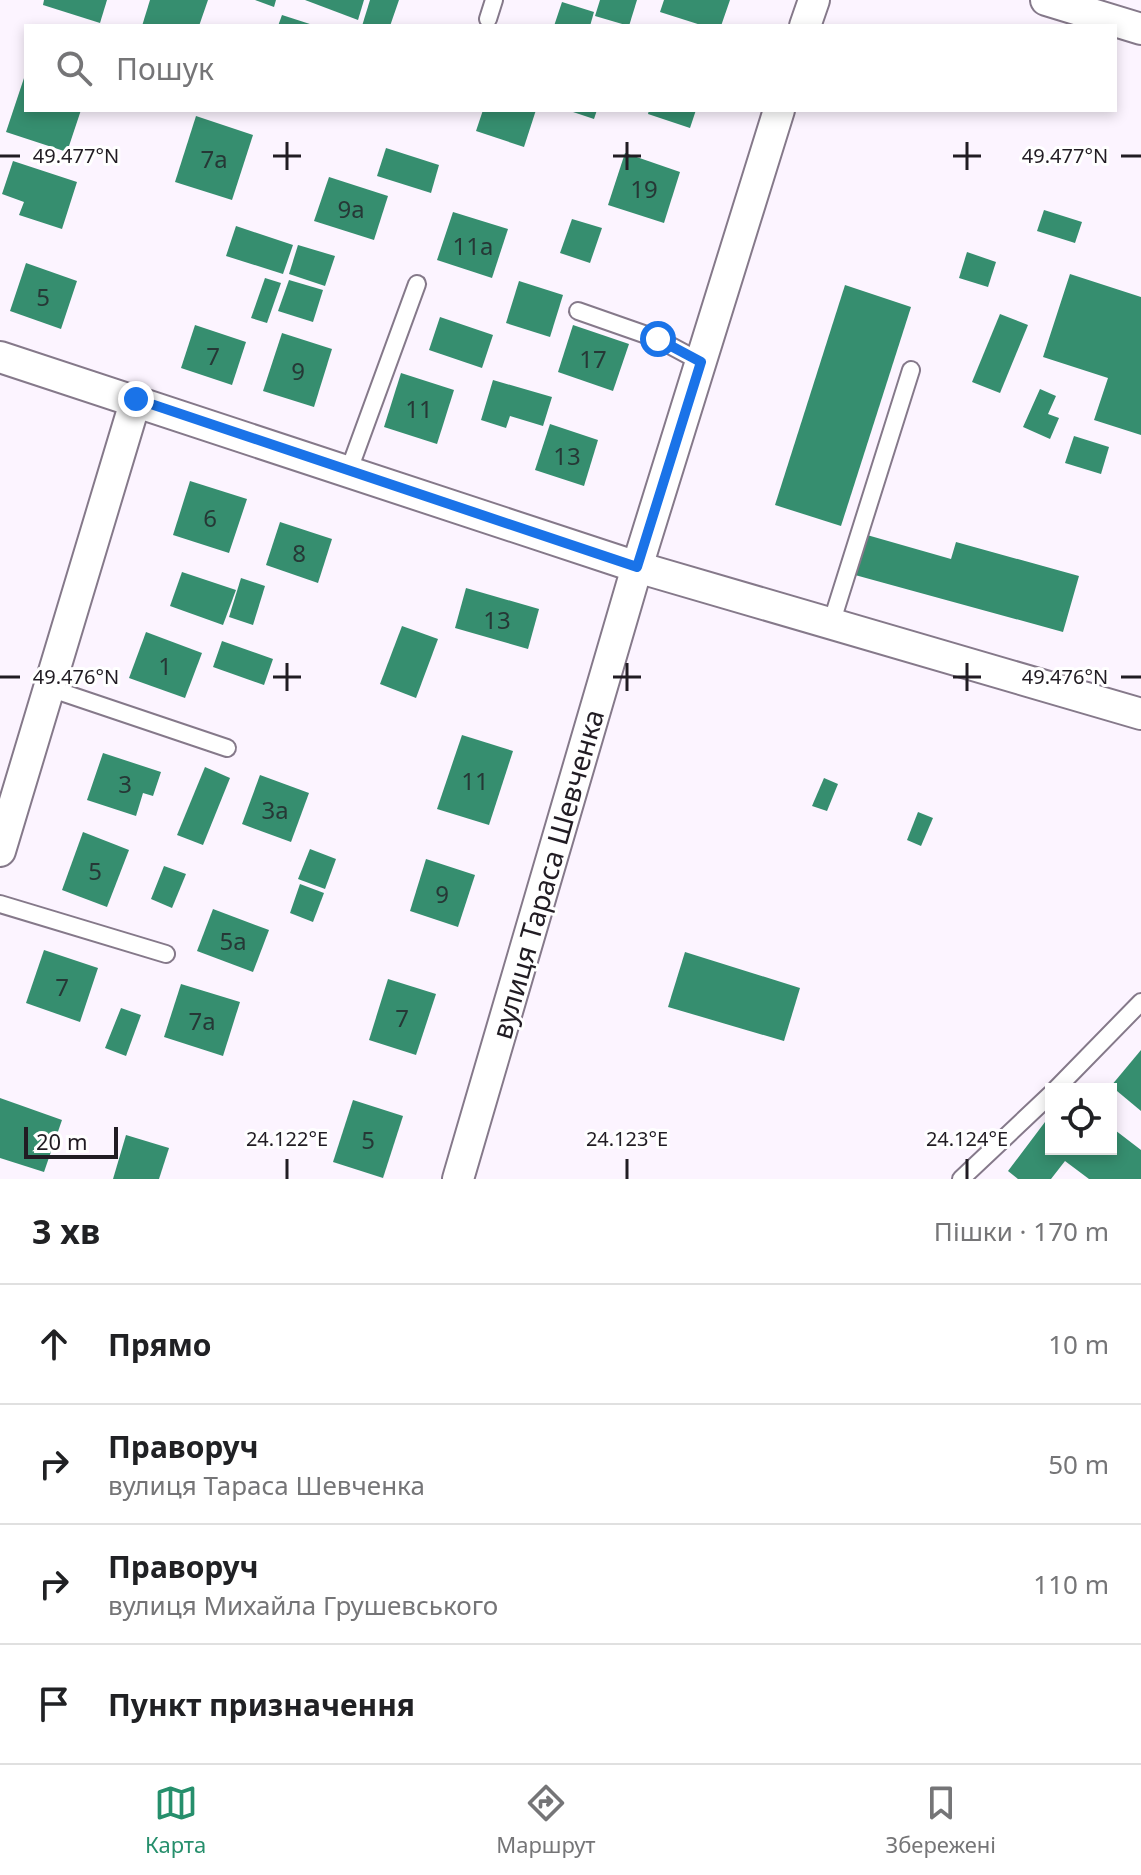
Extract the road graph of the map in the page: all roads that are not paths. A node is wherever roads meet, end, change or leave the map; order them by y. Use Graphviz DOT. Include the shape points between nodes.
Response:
graph roads {
  1 [pos="494,0"];
  2 [pos="814,0"];
  3 [pos="1046,0"];
  4 [pos="488,19"];
  5 [pos="806,24"];
  6 [pos="1141,29"];
  7 [pos="778,112"];
  8 [pos="417,284"];
  9 [pos="578,311"];
  10 [pos="0,357"];
  11 [pos="701,362"];
  12 [pos="911,370"];
  13 [pos="136,399"];
  14 [pos="349,470"];
  15 [pos="637,567"];
  16 [pos="831,624"];
  17 [pos="49,688"];
  18 [pos="1141,714"];
  19 [pos="227,748"];
  20 [pos="0,851"];
  21 [pos="0,904"];
  22 [pos="166,954"];
  23 [pos="1141,1002"];
  24 [pos="1062,1083"];
  25 [pos="1045,1100"];
  26 [pos="458,1179"];
  27 [pos="961,1179"];
  1 -- 4 [label="lane"];
  2 -- 5 [label="street"];
  3 -- 6 [label="street"];
  7 -- 11 [label="street, вулиця Тараса Шевченка"];
  8 -- 14 [label="lane"];
  9 -- 11 [label="lane" via="658,339"];
  10 -- 13 [label="street"];
  11 -- 15 [label="street, вулиця Тараса Шевченка"];
  12 -- 16 [label="lane"];
  13 -- 14 [label="street"];
  13 -- 17 [label="street"];
  14 -- 15 [label="street"];
  15 -- 16 [label="street"];
  15 -- 26 [label="street, вулиця Тараса Шевченка"];
  16 -- 18 [label="street"];
  17 -- 19 [label="lane"];
  17 -- 20 [label="street"];
  21 -- 22 [label="lane"];
  23 -- 24 [label="lane"];
  25 -- 27 [label="lane"];
}
